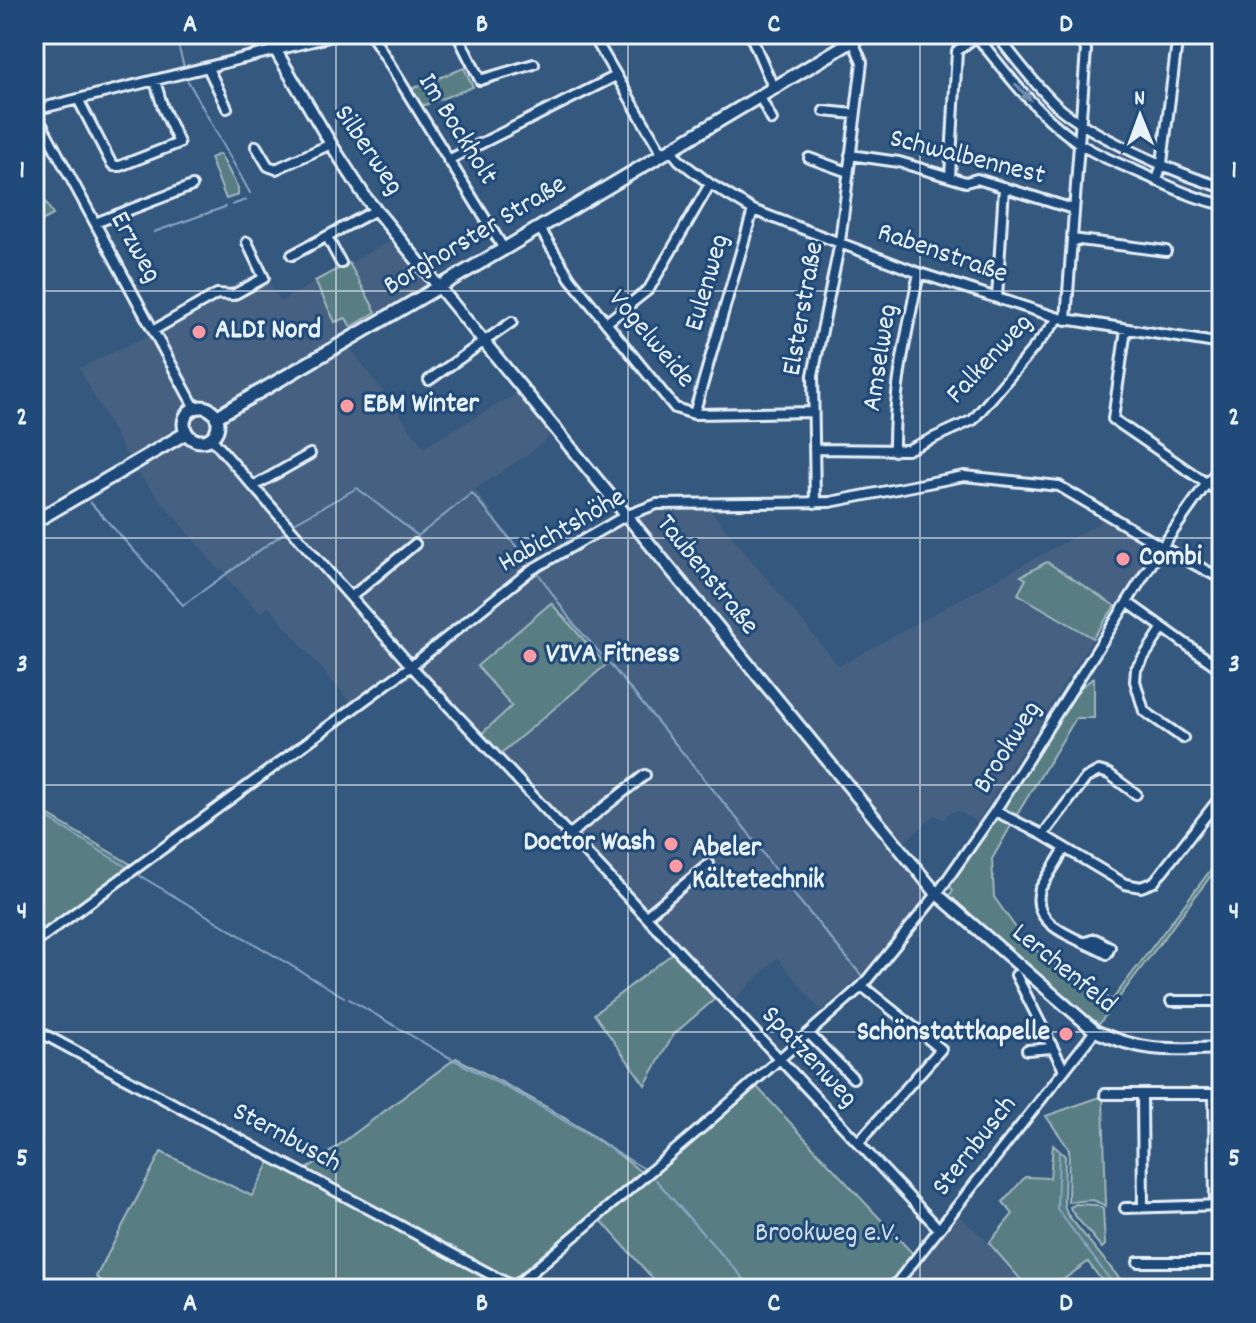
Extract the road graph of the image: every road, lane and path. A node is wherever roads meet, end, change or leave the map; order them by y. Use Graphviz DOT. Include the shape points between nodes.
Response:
graph roads {
  1 [pos="266,34"];
  2 [pos="341,34"];
  3 [pos="371,34"];
  4 [pos="457,34"];
  5 [pos="592,34"];
  6 [pos="750,34"];
  7 [pos="864,34"];
  8 [pos="996,34"];
  9 [pos="1079,34"];
  10 [pos="1178,34"];
  11 [pos="977,35"];
  12 [pos="853,41"];
  13 [pos="276,50"];
  14 [pos="534,64"];
  15 [pos="208,68"];
  16 [pos="616,76"];
  17 [pos="155,81"];
  18 [pos="774,89"];
  19 [pos="760,97"];
  20 [pos="78,99"];
  21 [pos="227,108"];
  22 [pos="34,110"];
  23 [pos="824,111"];
  24 [pos="855,114"];
  25 [pos="772,120"];
  26 [pos="1080,125"];
  27 [pos="331,144"];
  28 [pos="1078,144"];
  29 [pos="256,146"];
  30 [pos="667,153"];
  31 [pos="850,155"];
  32 [pos="809,158"];
  33 [pos="448,160"];
  34 [pos="1162,163"];
  35 [pos="848,172"];
  36 [pos="950,177"];
  37 [pos="1157,181"];
  38 [pos="710,184"];
  39 [pos="192,186"];
  40 [pos="1004,187"];
  41 [pos="1222,187"];
  42 [pos="1222,204"];
  43 [pos="1073,209"];
  44 [pos="376,210"];
  45 [pos="753,210"];
  46 [pos="95,223"];
  47 [pos="539,227"];
  48 [pos="327,237"];
  49 [pos="1072,239"];
  50 [pos="247,242"];
  51 [pos="840,242"];
  52 [pos="504,249"];
  53 [pos="1166,251"];
  54 [pos="292,255"];
  55 [pos="341,263"];
  56 [pos="919,273"];
  57 [pos="439,287"];
  58 [pos="997,298"];
  59 [pos="1062,319"];
  60 [pos="512,322"];
  61 [pos="606,323"];
  62 [pos="1126,329"];
  63 [pos="154,330"];
  64 [pos="484,343"];
  65 [pos="1222,343"];
  66 [pos="429,380"];
  67 [pos="195,408"];
  68 [pos="813,412"];
  69 [pos="694,414"];
  70 [pos="216,417"];
  71 [pos="186,433"];
  72 [pos="211,438"];
  73 [pos="814,449"];
  74 [pos="894,451"];
  75 [pos="310,454"];
  76 [pos="1222,466"];
  77 [pos="1207,483"];
  78 [pos="254,486"];
  79 [pos="1222,494"];
  80 [pos="815,503"];
  81 [pos="625,516"];
  82 [pos="34,522"];
  83 [pos="415,544"];
  84 [pos="1162,547"];
  85 [pos="1222,579"];
  86 [pos="351,597"];
  87 [pos="1127,602"];
  88 [pos="1162,629"];
  89 [pos="411,666"];
  90 [pos="1222,670"];
  91 [pos="1183,738"];
  92 [pos="645,775"];
  93 [pos="1136,794"];
  94 [pos="1222,795"];
  95 [pos="995,811"];
  96 [pos="569,835"];
  97 [pos="1043,835"];
  98 [pos="1064,850"];
  99 [pos="709,864"];
  100 [pos="937,894"];
  101 [pos="646,916"];
  102 [pos="1086,942"];
  103 [pos="34,943"];
  104 [pos="1016,975"];
  105 [pos="862,986"];
  106 [pos="1171,1001"];
  107 [pos="1222,1001"];
  108 [pos="34,1029"];
  109 [pos="1095,1031"];
  110 [pos="810,1035"];
  111 [pos="1052,1048"];
  112 [pos="1222,1048"];
  113 [pos="1027,1050"];
  114 [pos="780,1060"];
  115 [pos="1064,1070"];
  116 [pos="853,1078"];
  117 [pos="1105,1094"];
  118 [pos="1218,1094"];
  119 [pos="1142,1095"];
  120 [pos="858,1143"];
  121 [pos="1218,1205"];
  122 [pos="1143,1206"];
  123 [pos="1125,1208"];
  124 [pos="939,1229"];
  125 [pos="1138,1262"];
  126 [pos="1222,1262"];
  127 [pos="514,1288"];
  128 [pos="892,1289"];
  1 -- 13 [label="street, Silberweg"];
  2 -- 13 [label="street"];
  3 -- 33 [label="street, Im Bockholt"];
  4 -- 14 [label="street" via="480,80"];
  5 -- 16 [label="street, Rabenstraße"];
  6 -- 18 [label="street"];
  7 -- 12 [label="main road, Borghorster Straße"];
  8 -- 26 [label="street" via="1056,105"];
  9 -- 26 [label="street" via="1086,50"];
  10 -- 34 [label="street"];
  11 -- 28 [label="street, one-way" via="1008,76"];
  11 -- 36 [label="street" via="957,51"];
  12 -- 18 [label="main road, Borghorster Straße"];
  12 -- 24 [label="street, Elsterstraße" via="862,62"];
  13 -- 15 [label="street"];
  13 -- 27 [label="street, Silberweg"];
  15 -- 17 [label="street"];
  15 -- 21 [label="street"];
  16 -- 30 [label="street, Rabenstraße"];
  16 -- 33 [label="street"];
  17 -- 20 [label="street"];
  17 -- 20 [label="street" via="179,143 120,166 111,163"];
  18 -- 19 [label="main road, Borghorster Straße"];
  19 -- 25 [label="street"];
  19 -- 30 [label="main road, Borghorster Straße"];
  20 -- 22 [label="street"];
  22 -- 46 [label="street, Erzweg"];
  23 -- 24 [label="street"];
  24 -- 31 [label="street, Elsterstraße"];
  26 -- 28 [label="street"];
  26 -- 34 [label="street"];
  27 -- 29 [label="street" via="276,169 268,166"];
  27 -- 44 [label="street, Silberweg"];
  28 -- 37 [label="street"];
  28 -- 43 [label="street"];
  30 -- 38 [label="street, Rabenstraße"];
  30 -- 47 [label="main road, Borghorster Straße"];
  31 -- 35 [label="street, Elsterstraße"];
  31 -- 36 [label="street, Schwalbennest"];
  32 -- 35 [label="street"];
  33 -- 52 [label="street, Im Bockholt"];
  34 -- 37 [label="street"];
  34 -- 41 [label="street"];
  35 -- 51 [label="street, Elsterstraße"];
  36 -- 40 [label="street, Schwalbennest"];
  37 -- 42 [label="street"];
  38 -- 45 [label="street, Rabenstraße"];
  38 -- 61 [label="street" via="649,289"];
  39 -- 46 [label="street"];
  40 -- 43 [label="street, Schwalbennest"];
  40 -- 58 [label="street"];
  43 -- 49 [label="street"];
  44 -- 48 [label="street"];
  44 -- 57 [label="street, Silberweg"];
  45 -- 51 [label="street, Rabenstraße"];
  45 -- 69 [label="street, Eulenweg"];
  46 -- 63 [label="street, Erzweg"];
  47 -- 52 [label="main road, Borghorster Straße"];
  47 -- 61 [label="street, Vogelweide"];
  48 -- 54 [label="street"];
  48 -- 55 [label="street"];
  49 -- 53 [label="street"];
  49 -- 59 [label="street"];
  50 -- 63 [label="street" via="264,278 233,295 217,294"];
  51 -- 56 [label="street, Rabenstraße"];
  51 -- 68 [label="street, Elsterstraße" via="813,375"];
  52 -- 57 [label="main road, Borghorster Straße"];
  56 -- 58 [label="street, Rabenstraße"];
  56 -- 74 [label="street, Amselweg" via="897,384"];
  57 -- 64 [label="street, Taubenstraße"];
  57 -- 70 [label="main road, Borghorster Straße"];
  58 -- 59 [label="street, Rabenstraße"];
  59 -- 62 [label="street, Rabenstraße"];
  59 -- 74 [label="street, Falkenweg" via="973,420"];
  60 -- 64 [label="street"];
  61 -- 69 [label="street, Vogelweide" via="675,408"];
  62 -- 65 [label="street, Rabenstraße"];
  62 -- 77 [label="street" via="1113,419"];
  63 -- 67 [label="street, Erzweg"];
  64 -- 66 [label="street"];
  64 -- 81 [label="street, Taubenstraße"];
  67 -- 70 [label="main road"];
  67 -- 71 [label="main road" via="184,419"];
  68 -- 69 [label="street, Vogelweide"];
  68 -- 73 [label="street, Elsterstraße"];
  70 -- 72 [label="main road" via="218,428"];
  71 -- 72 [label="main road" via="195,441"];
  71 -- 82 [label="main road"];
  72 -- 78 [label="street, Spatzenweg"];
  73 -- 74 [label="street, Falkenweg"];
  73 -- 80 [label="street, Elsterstraße"];
  75 -- 78 [label="street"];
  76 -- 77 [label="street, Brookweg"];
  77 -- 79 [label="street"];
  77 -- 84 [label="street, Brookweg"];
  78 -- 86 [label="street, Spatzenweg"];
  80 -- 81 [label="street, Habichtshöhe" via="657,504"];
  80 -- 84 [label="street, Habichtshöhe" via="964,476 1059,486"];
  81 -- 89 [label="street, Habichtshöhe" via="531,570"];
  81 -- 100 [label="street, Taubenstraße"];
  83 -- 86 [label="street"];
  84 -- 85 [label="street, Habichtshöhe"];
  84 -- 87 [label="street, Brookweg"];
  86 -- 89 [label="street, Spatzenweg"];
  87 -- 88 [label="street"];
  87 -- 95 [label="street, Brookweg"];
  88 -- 90 [label="street"];
  88 -- 91 [label="street" via="1136,669 1135,681 1144,711"];
  89 -- 96 [label="street, Spatzenweg"];
  89 -- 103 [label="street, Habichtshöhe"];
  92 -- 96 [label="street"];
  93 -- 97 [label="street" via="1099,771 1086,778"];
  94 -- 98 [label="street" via="1154,882 1141,887 1128,886"];
  95 -- 97 [label="street"];
  95 -- 100 [label="street, Brookweg"];
  96 -- 101 [label="street, Spatzenweg"];
  97 -- 98 [label="street"];
  98 -- 102 [label="street" via="1040,889 1041,914"];
  99 -- 101 [label="street"];
  100 -- 105 [label="street, Brookweg"];
  100 -- 109 [label="street, Lerchenfeld"];
  101 -- 114 [label="street, Spatzenweg"];
  104 -- 111 [label="street"];
  105 -- 110 [label="street, Brookweg"];
  105 -- 120 [label="street" via="941,1049"];
  106 -- 107 [label="street"];
  108 -- 127 [label="street, Sternbusch"];
  109 -- 112 [label="street, Lerchenfeld" via="1148,1049"];
  109 -- 115 [label="street, Sternbusch"];
  110 -- 114 [label="street, Brookweg"];
  110 -- 116 [label="street"];
  111 -- 113 [label="street"];
  111 -- 115 [label="street"];
  114 -- 120 [label="street, Spatzenweg"];
  114 -- 127 [label="street, Brookweg"];
  115 -- 124 [label="street, Sternbusch"];
  117 -- 119 [label="street"];
  118 -- 119 [label="street"];
  118 -- 121 [label="street"];
  119 -- 122 [label="street"];
  120 -- 124 [label="street, Spatzenweg"];
  121 -- 122 [label="street"];
  122 -- 123 [label="street"];
  124 -- 128 [label="street, Sternbusch"];
  125 -- 126 [label="street"];
}
